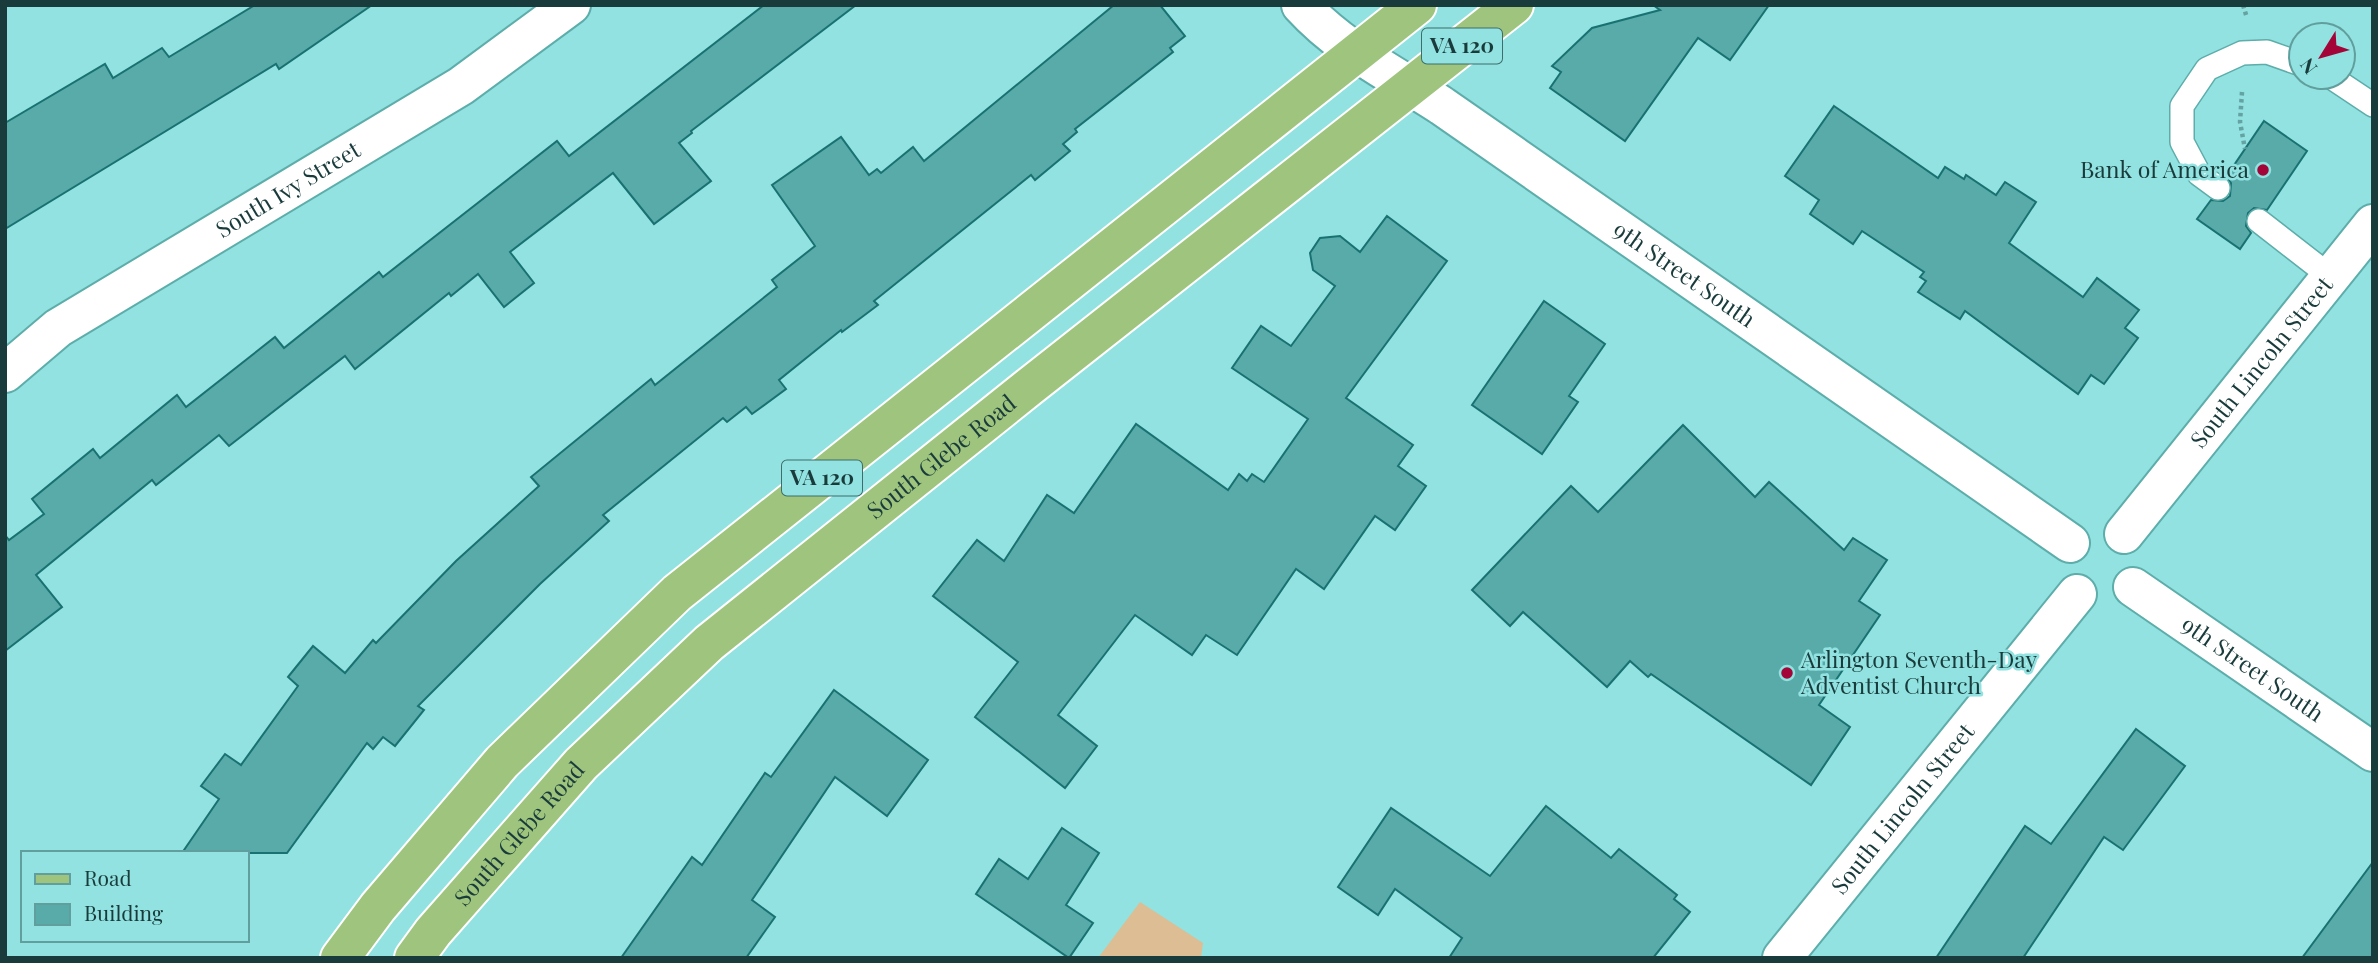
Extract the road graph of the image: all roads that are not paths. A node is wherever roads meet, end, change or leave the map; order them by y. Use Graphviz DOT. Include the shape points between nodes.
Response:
graph roads {
  1 [pos="571,5"];
  2 [pos="1301,5"];
  3 [pos="1418,5"];
  4 [pos="1514,5"];
  5 [pos="1356,54"];
  6 [pos="2287,59"];
  7 [pos="1410,86"];
  8 [pos="2353,91"];
  9 [pos="2373,104"];
  10 [pos="2218,188"];
  11 [pos="2259,221"];
  12 [pos="2373,224"];
  13 [pos="2331,277"];
  14 [pos="5,373"];
  15 [pos="2124,534"];
  16 [pos="2070,543"];
  17 [pos="2133,587"];
  18 [pos="2077,594"];
  19 [pos="2373,752"];
  20 [pos="341,958"];
  21 [pos="414,958"];
  22 [pos="1782,958"];
  1 -- 14 [label="street, South Ivy Street" via="461,86 58,328"];
  2 -- 5 [label="street, 9th Street South"];
  3 -- 5 [label="main road, VA 120"];
  4 -- 7 [label="main road, South Glebe Road / VA 120"];
  5 -- 7 [label="street, 9th Street South"];
  5 -- 20 [label="main road, VA 120" via="677,593 502,762 378,907"];
  6 -- 10 [label="lane" via="2267,52 2242,52 2207,69 2182,106 2182,142 2199,174"];
  7 -- 16 [label="street, 9th Street South"];
  7 -- 21 [label="main road, South Glebe Road / VA 120" via="709,643 581,764"];
  8 -- 9 [label="lane"];
  11 -- 13 [label="lane"];
  12 -- 13 [label="street, South Lincoln Street"];
  13 -- 15 [label="street, South Lincoln Street"];
  15 -- 16 [label="street" via="2114,528 2090,528"];
  15 -- 17 [label="street" via="2133,542 2140,565"];
  16 -- 18 [label="street" via="2063,564 2069,586"];
  17 -- 18 [label="street" via="2124,596 2100,603"];
  17 -- 19 [label="street, 9th Street South"];
  18 -- 22 [label="street, South Lincoln Street"];
}
